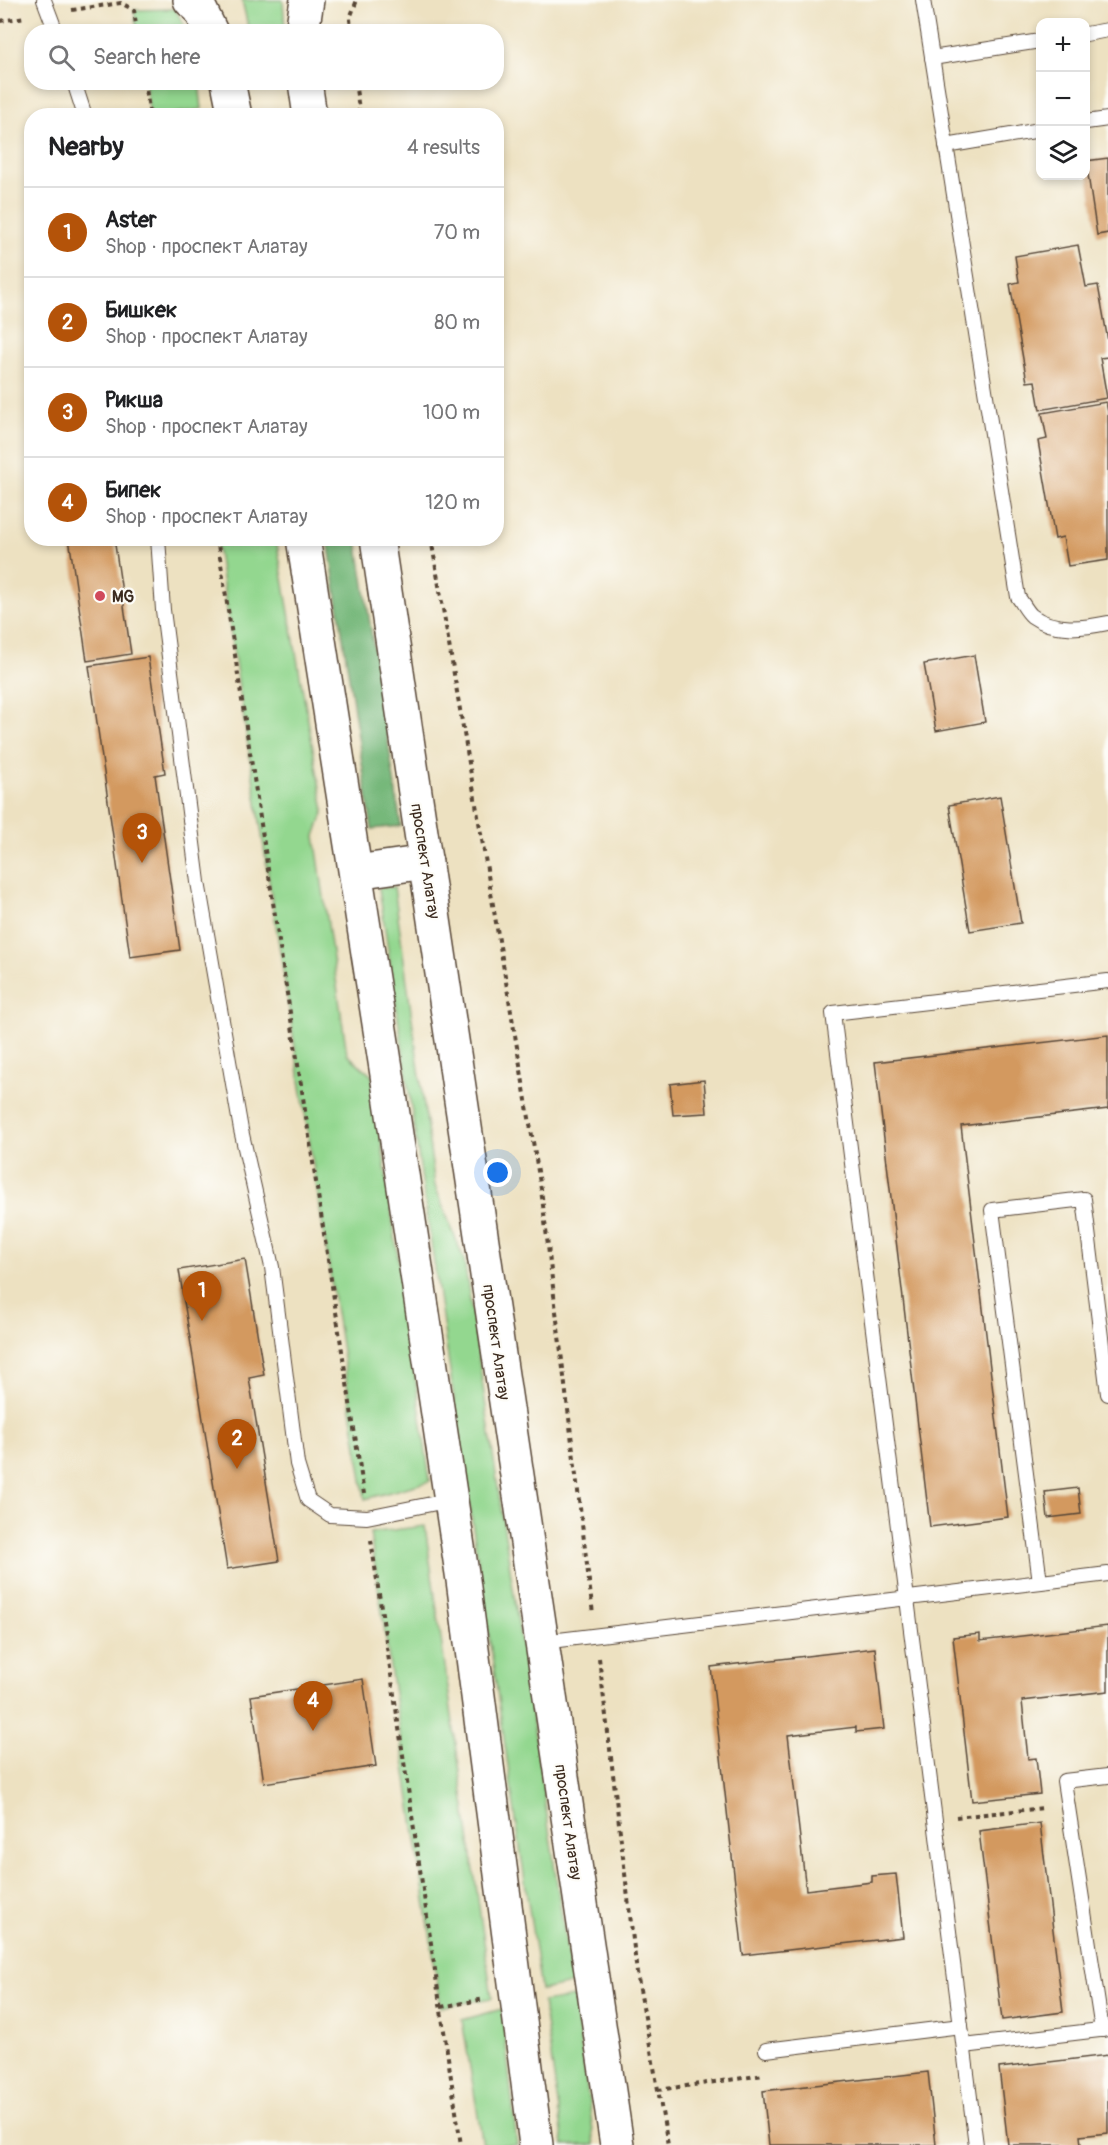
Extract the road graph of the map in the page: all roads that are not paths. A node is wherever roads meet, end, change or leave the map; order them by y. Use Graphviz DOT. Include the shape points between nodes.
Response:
graph roads {
  1 [pos="44,0"];
  2 [pos="190,0"];
  3 [pos="307,0"];
  4 [pos="923,0"];
  5 [pos="53,24"];
  6 [pos="207,24"];
  7 [pos="303,24"];
  8 [pos="1108,30"];
  9 [pos="1090,33"];
  10 [pos="1036,42"];
  11 [pos="932,58"];
  12 [pos="77,90"];
  13 [pos="230,90"];
  14 [pos="306,90"];
  15 [pos="82,108"];
  16 [pos="234,108"];
  17 [pos="309,108"];
  18 [pos="1108,119"];
  19 [pos="1090,121"];
  20 [pos="1036,131"];
  21 [pos="946,146"];
  22 [pos="159,546"];
  23 [pos="304,546"];
  24 [pos="378,546"];
  25 [pos="1108,623"];
  26 [pos="426,862"];
  27 [pos="356,872"];
  28 [pos="1108,981"];
  29 [pos="1108,1394"];
  30 [pos="451,1500"];
  31 [pos="1108,1574"];
  32 [pos="1040,1582"];
  33 [pos="907,1598"];
  34 [pos="542,1641"];
  35 [pos="1108,1776"];
  36 [pos="961,2026"];
  37 [pos="1105,2030"];
  38 [pos="964,2046"];
  39 [pos="766,2050"];
  40 [pos="536,2145"];
  41 [pos="617,2145"];
  42 [pos="976,2145"];
  1 -- 5 [label="lane"];
  2 -- 6 [label="main road"];
  3 -- 7 [label="main road"];
  4 -- 11 [label="lane"];
  8 -- 9 [label="lane"];
  10 -- 11 [label="lane"];
  11 -- 21 [label="lane"];
  12 -- 15 [label="lane"];
  13 -- 16 [label="main road"];
  14 -- 17 [label="main road"];
  18 -- 19 [label="lane"];
  20 -- 21 [label="lane"];
  21 -- 25 [label="lane" via="1018,597 1032,616 1053,625 1081,628"];
  22 -- 30 [label="lane" via="163,610 198,882 241,1130 272,1267 297,1464 308,1500 330,1515 367,1517"];
  23 -- 27 [label="main road"];
  24 -- 26 [label="main road, проспект Алатау"];
  26 -- 27 [label="main road"];
  26 -- 34 [label="main road, проспект Алатау"];
  27 -- 30 [label="main road"];
  28 -- 33 [label="lane" via="833,1012"];
  29 -- 32 [label="lane" via="1084,1199 992,1210"];
  30 -- 40 [label="main road"];
  31 -- 32 [label="lane"];
  32 -- 33 [label="lane"];
  33 -- 34 [label="lane"];
  33 -- 36 [label="lane"];
  34 -- 41 [label="main road, проспект Алатау"];
  35 -- 37 [label="lane" via="1065,1780"];
  36 -- 38 [label="lane"];
  36 -- 39 [label="lane"];
  37 -- 38 [label="lane"];
  38 -- 42 [label="lane"];
}
